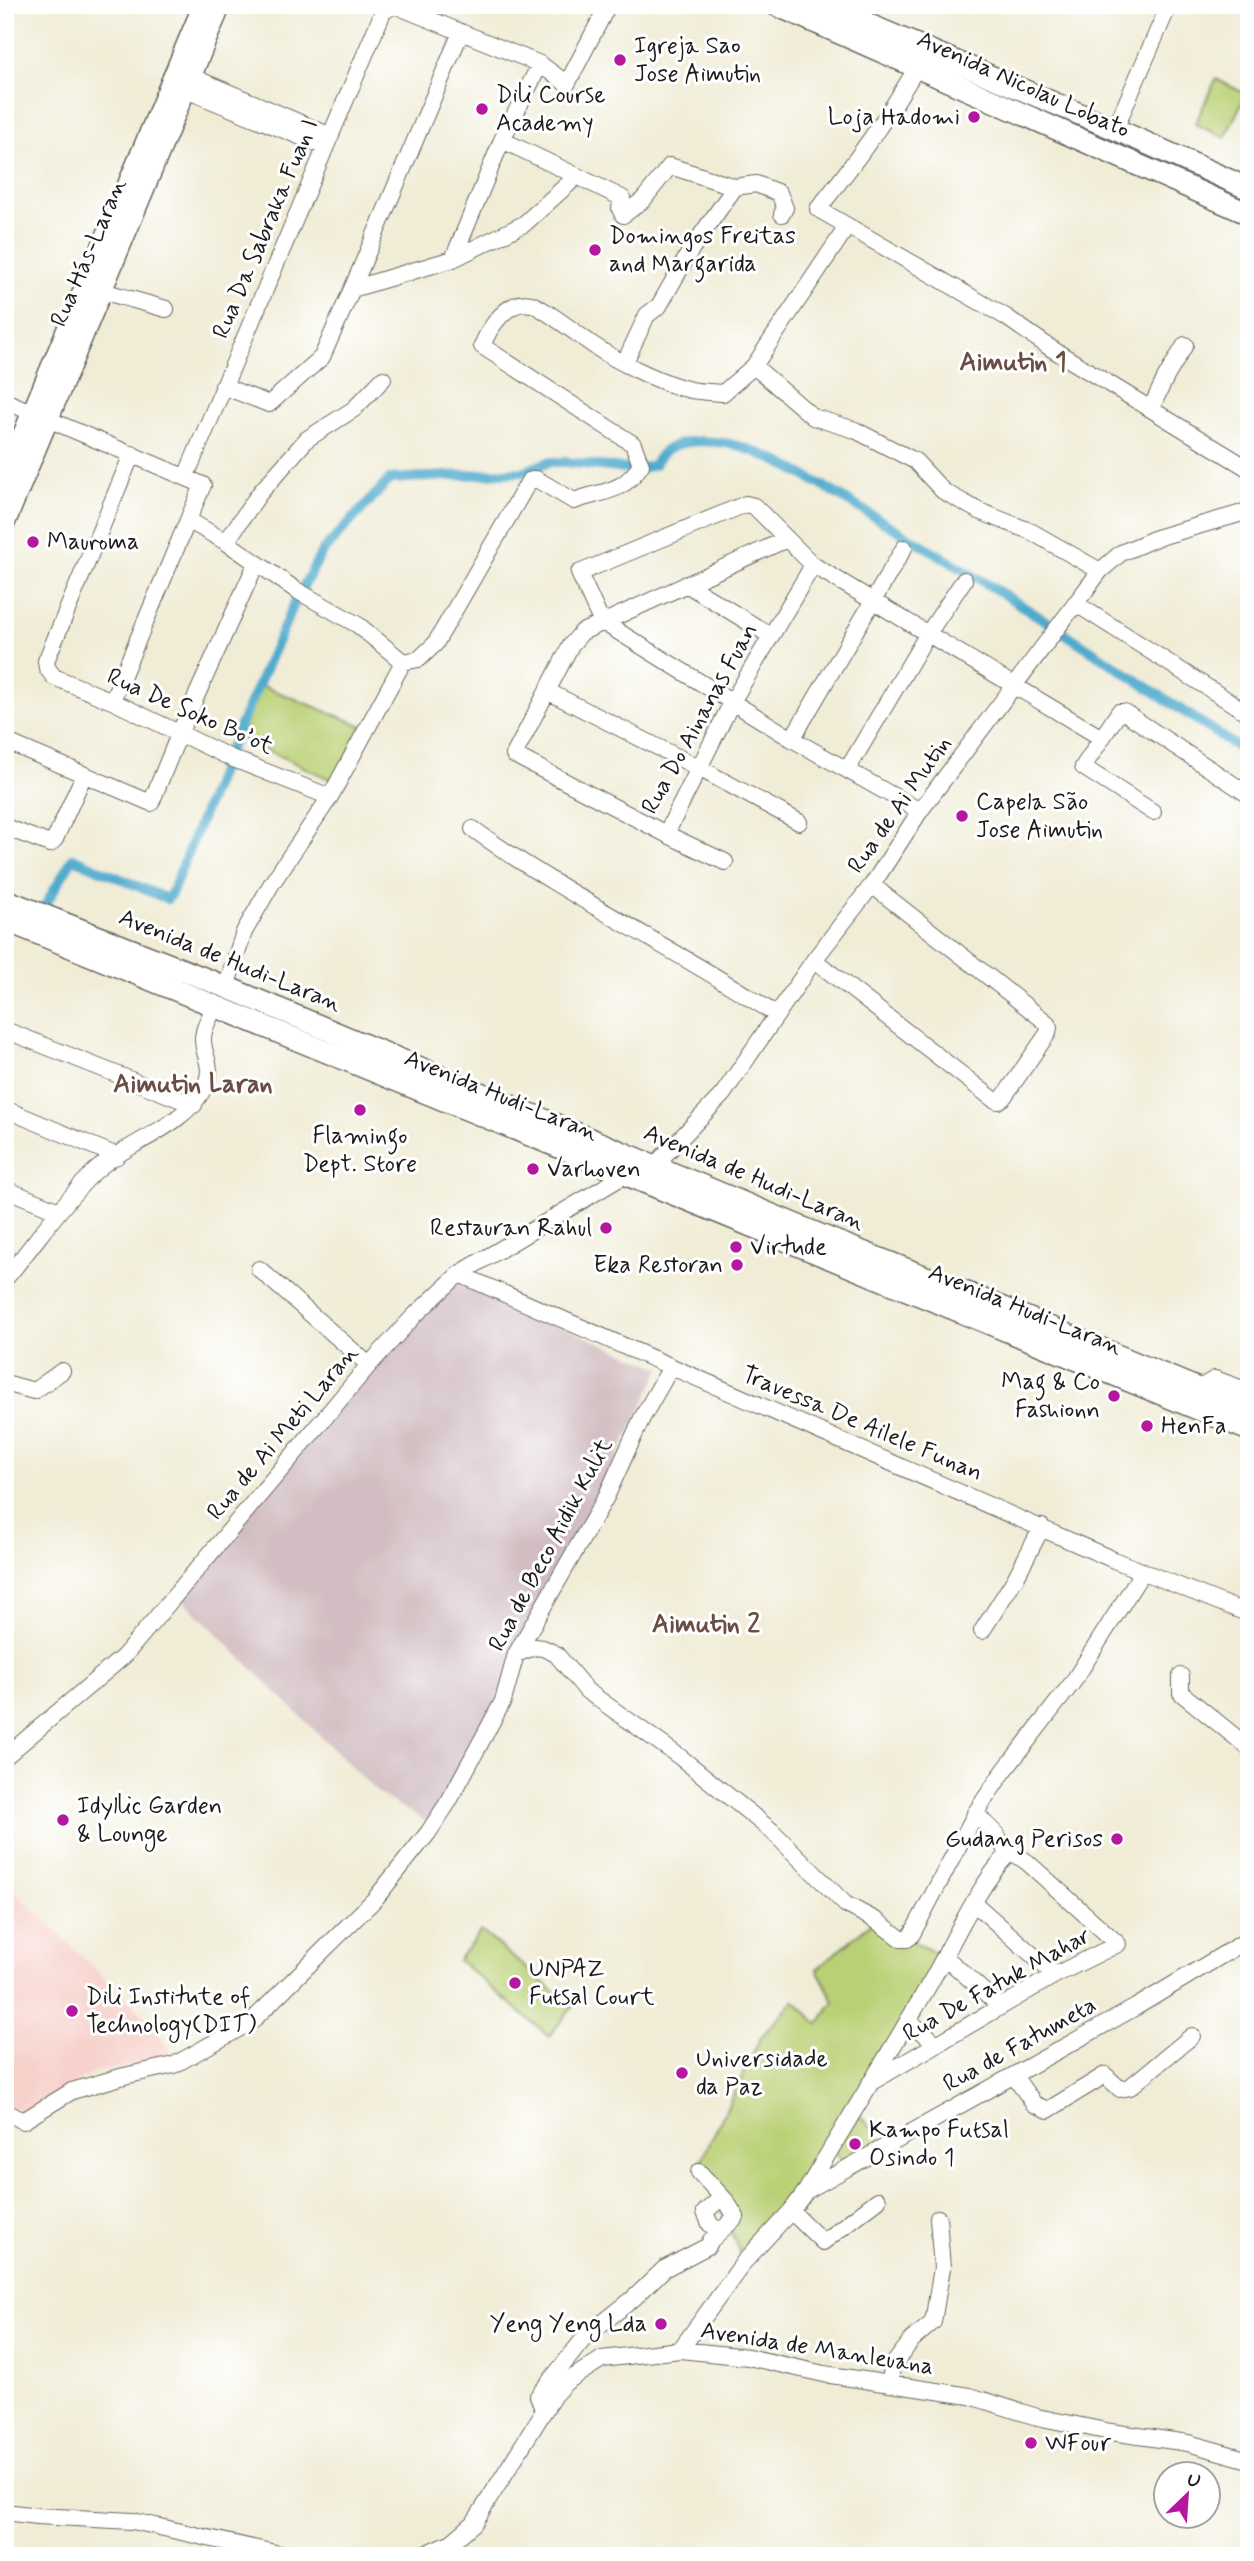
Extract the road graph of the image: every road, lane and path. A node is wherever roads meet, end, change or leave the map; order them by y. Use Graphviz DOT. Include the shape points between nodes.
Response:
graph roads {
  1 [pos="204,5"];
  2 [pos="220,5"];
  3 [pos="394,5"];
  4 [pos="608,5"];
  5 [pos="776,5"];
  6 [pos="822,5"];
  7 [pos="1169,5"];
  8 [pos="864,14"];
  9 [pos="461,33"];
  10 [pos="893,46"];
  11 [pos="540,64"];
  12 [pos="917,67"];
  13 [pos="181,80"];
  14 [pos="1115,129"];
  15 [pos="502,140"];
  16 [pos="329,141"];
  17 [pos="577,176"];
  18 [pos="735,187"];
  19 [pos="1249,190"];
  20 [pos="782,214"];
  21 [pos="1249,214"];
  22 [pos="847,227"];
  23 [pos="453,259"];
  24 [pos="352,289"];
  25 [pos="102,291"];
  26 [pos="166,309"];
  27 [pos="1185,345"];
  28 [pos="625,362"];
  29 [pos="754,366"];
  30 [pos="383,379"];
  31 [pos="223,386"];
  32 [pos="5,401"];
  33 [pos="1151,408"];
  34 [pos="40,415"];
  35 [pos="132,454"];
  36 [pos="1249,469"];
  37 [pos="186,476"];
  38 [pos="5,480"];
  39 [pos="1249,511"];
  40 [pos="188,520"];
  41 [pos="5,521"];
  42 [pos="787,539"];
  43 [pos="226,541"];
  44 [pos="904,548"];
  45 [pos="256,564"];
  46 [pos="813,565"];
  47 [pos="1100,571"];
  48 [pos="964,580"];
  49 [pos="686,584"];
  50 [pos="873,601"];
  51 [pos="1075,603"];
  52 [pos="601,621"];
  53 [pos="927,635"];
  54 [pos="771,636"];
  55 [pos="403,662"];
  56 [pos="1015,686"];
  57 [pos="547,691"];
  58 [pos="112,701"];
  59 [pos="732,702"];
  60 [pos="1249,714"];
  61 [pos="180,732"];
  62 [pos="1100,737"];
  63 [pos="792,738"];
  64 [pos="5,741"];
  65 [pos="699,768"];
  66 [pos="847,770"];
  67 [pos="84,775"];
  68 [pos="1249,795"];
  69 [pos="330,797"];
  70 [pos="920,811"];
  71 [pos="1153,812"];
  72 [pos="799,822"];
  73 [pos="5,827"];
  74 [pos="474,829"];
  75 [pos="666,834"];
  76 [pos="725,862"];
  77 [pos="872,885"];
  78 [pos="5,900"];
  79 [pos="5,920"];
  80 [pos="814,960"];
  81 [pos="226,987"];
  82 [pos="215,1007"];
  83 [pos="777,1015"];
  84 [pos="5,1030"];
  85 [pos="194,1105"];
  86 [pos="5,1109"];
  87 [pos="117,1156"];
  88 [pos="655,1165"];
  89 [pos="625,1175"];
  90 [pos="5,1189"];
  91 [pos="59,1211"];
  92 [pos="259,1269"];
  93 [pos="7,1273"];
  94 [pos="458,1274"];
  95 [pos="369,1365"];
  96 [pos="671,1367"];
  97 [pos="62,1371"];
  98 [pos="5,1383"];
  99 [pos="1249,1388"];
  100 [pos="1198,1389"];
  101 [pos="1249,1410"];
  102 [pos="1249,1430"];
  103 [pos="1042,1527"];
  104 [pos="1143,1571"];
  105 [pos="1249,1614"];
  106 [pos="982,1631"];
  107 [pos="516,1654"];
  108 [pos="1181,1675"];
  109 [pos="1249,1748"];
  110 [pos="6,1755"];
  111 [pos="975,1814"];
  112 [pos="1008,1854"];
  113 [pos="974,1903"];
  114 [pos="1249,1939"];
  115 [pos="945,1957"];
  116 [pos="1055,1975"];
  117 [pos="1001,2007"];
  118 [pos="908,2020"];
  119 [pos="1192,2036"];
  120 [pos="937,2044"];
  121 [pos="1014,2076"];
  122 [pos="870,2083"];
  123 [pos="5,2111"];
  124 [pos="699,2172"];
  125 [pos="806,2191"];
  126 [pos="722,2197"];
  127 [pos="878,2200"];
  128 [pos="791,2211"];
  129 [pos="938,2218"];
  130 [pos="720,2232"];
  131 [pos="680,2350"];
  132 [pos="890,2384"];
  133 [pos="544,2411"];
  134 [pos="1249,2460"];
  135 [pos="5,2512"];
  136 [pos="288,2556"];
  137 [pos="421,2556"];
  1 -- 13 [label="main road, Rua Hás-Laran"];
  2 -- 13 [label="main road, Rua Hás-Laran"];
  3 -- 9 [label="street"];
  3 -- 16 [label="street, Rua Da Sabraka Fuan I" via="383,12"];
  4 -- 11 [label="street" via="567,84"];
  5 -- 10 [label="main road, Avenida Nicolau Lobato"];
  6 -- 8 [label="main road, Avenida Nicolau Lobato"];
  7 -- 14 [label="street"];
  8 -- 10 [label="main road, Avenida Nicolau Lobato"];
  9 -- 11 [label="street"];
  9 -- 24 [label="street"];
  10 -- 12 [label="main road, Avenida Nicolau Lobato"];
  10 -- 14 [label="main road, Avenida Nicolau Lobato"];
  11 -- 15 [label="street"];
  12 -- 21 [label="main road, Avenida Nicolau Lobato"];
  12 -- 22 [label="street" via="859,158 818,209"];
  13 -- 16 [label="street"];
  13 -- 25 [label="main road, Rua Hás-Laran"];
  13 -- 34 [label="main road, Rua Hás-Laran"];
  14 -- 19 [label="main road, Avenida Nicolau Lobato"];
  15 -- 17 [label="street"];
  15 -- 23 [label="street"];
  16 -- 31 [label="street, Rua Da Sabraka Fuan I"];
  17 -- 18 [label="street" via="622,198 623,215 643,201 670,166"];
  17 -- 23 [label="street" via="524,224"];
  18 -- 20 [label="street" via="756,184 779,193 785,208"];
  18 -- 28 [label="street" via="659,306 647,315"];
  22 -- 29 [label="street"];
  22 -- 33 [label="street" via="1006,317"];
  23 -- 24 [label="street"];
  24 -- 31 [label="street" via="322,357 269,404"];
  25 -- 26 [label="street"];
  25 -- 34 [label="main road, Rua Hás-Laran"];
  27 -- 33 [label="street"];
  28 -- 29 [label="street" via="690,390 723,393"];
  28 -- 55 [label="street" via="532,304 508,308 486,334 482,346 634,444 637,470 621,488 574,501 536,479 529,481 435,644 419,659"];
  29 -- 47 [label="street" via="813,417 855,430 915,461 943,491 1032,531"];
  30 -- 43 [label="street" via="354,409 307,439 258,494"];
  31 -- 37 [label="street, Rua Da Sabraka Fuan I"];
  32 -- 34 [label="street"];
  33 -- 36 [label="street"];
  34 -- 35 [label="street"];
  34 -- 38 [label="main road, Rua Hás-Laran"];
  34 -- 41 [label="main road, Rua Hás-Laran"];
  35 -- 37 [label="street"];
  35 -- 58 [label="street, Rua De Soko Bo’ot" via="46,662 54,677"];
  37 -- 40 [label="street" via="203,485"];
  39 -- 47 [label="street, Rua de Ai Mutin" via="1156,538 1121,553"];
  40 -- 43 [label="street"];
  40 -- 58 [label="street"];
  42 -- 46 [label="street"];
  42 -- 49 [label="street, Rua Do Ainanas Fuan"];
  42 -- 52 [label="street" via="754,506 746,504 579,573"];
  43 -- 45 [label="street"];
  44 -- 50 [label="street"];
  45 -- 55 [label="street" via="358,625"];
  45 -- 61 [label="street"];
  46 -- 50 [label="street"];
  46 -- 54 [label="street, Rua Do Ainanas Fuan"];
  47 -- 51 [label="street, Rua de Ai Mutin"];
  48 -- 53 [label="street"];
  49 -- 52 [label="street, Rua Do Ainanas Fuan"];
  49 -- 54 [label="street"];
  50 -- 53 [label="street"];
  50 -- 63 [label="street"];
  51 -- 56 [label="street, Rua de Ai Mutin"];
  51 -- 60 [label="street"];
  52 -- 57 [label="street, Rua Do Ainanas Fuan" via="571,645"];
  52 -- 59 [label="street"];
  53 -- 56 [label="street"];
  53 -- 66 [label="street"];
  54 -- 59 [label="street, Rua Do Ainanas Fuan"];
  55 -- 69 [label="street"];
  56 -- 62 [label="street"];
  56 -- 70 [label="street, Rua de Ai Mutin"];
  57 -- 65 [label="street"];
  57 -- 75 [label="street, Rua Do Ainanas Fuan" via="514,755"];
  58 -- 61 [label="street, Rua De Soko Bo’ot"];
  59 -- 63 [label="street"];
  59 -- 65 [label="street, Rua Do Ainanas Fuan"];
  61 -- 67 [label="street" via="151,803"];
  61 -- 69 [label="street, Rua De Soko Bo’ot"];
  62 -- 68 [label="street" via="1121,711"];
  62 -- 71 [label="street" via="1083,767"];
  63 -- 66 [label="street"];
  64 -- 67 [label="street"];
  65 -- 72 [label="street"];
  65 -- 75 [label="street, Rua Do Ainanas Fuan"];
  66 -- 70 [label="street"];
  67 -- 73 [label="street" via="50,844"];
  69 -- 81 [label="street" via="244,932"];
  70 -- 77 [label="street, Rua de Ai Mutin"];
  74 -- 83 [label="street" via="544,877"];
  75 -- 76 [label="street"];
  77 -- 80 [label="street, Rua de Ai Mutin"];
  77 -- 80 [label="street" via="1046,1022 1048,1033 1003,1098 993,1099"];
  78 -- 81 [label="main road, Avenida de Hudi-Laran"];
  79 -- 82 [label="main road, Avenida Hudi-Laran"];
  80 -- 83 [label="street, Rua de Ai Mutin"];
  81 -- 88 [label="main road, Avenida de Hudi-Laran"];
  82 -- 85 [label="street" via="203,1037 210,1066"];
  82 -- 89 [label="main road, Avenida Hudi-Laran"];
  83 -- 88 [label="street, Rua de Ai Mutin" via="723,1094"];
  84 -- 85 [label="street"];
  85 -- 87 [label="street"];
  86 -- 87 [label="street"];
  87 -- 91 [label="street" via="92,1174"];
  88 -- 89 [label="street, Rua de Ai Mutin"];
  88 -- 100 [label="main road, Avenida de Hudi-Laran"];
  89 -- 94 [label="street, Rua de Ai Meti Laran"];
  89 -- 102 [label="main road, Avenida Hudi-Laran"];
  90 -- 91 [label="street"];
  91 -- 93 [label="street"];
  92 -- 95 [label="street"];
  94 -- 95 [label="street, Rua de Ai Meti Laran"];
  94 -- 96 [label="street, Travessa De Ailele Funan"];
  95 -- 110 [label="street, Rua de Ai Meti Laran" via="124,1656"];
  96 -- 103 [label="street, Travessa De Ailele Funan"];
  96 -- 107 [label="street, Rua de Beco Aidik Kulit" via="606,1497"];
  97 -- 98 [label="street" via="34,1391"];
  99 -- 100 [label="street" via="1215,1379"];
  100 -- 101 [label="main road, Avenida de Hudi-Laran"];
  103 -- 104 [label="street, Travessa De Ailele Funan"];
  103 -- 106 [label="street"];
  104 -- 105 [label="street, Travessa De Ailele Funan"];
  104 -- 111 [label="street" via="1073,1682"];
  107 -- 111 [label="street" via="534,1647 556,1654 587,1691 772,1831 845,1904 901,1939 911,1936"];
  107 -- 123 [label="street, Rua de Beco Aidik Kulit" via="503,1701 428,1833 375,1899 251,2022 174,2065 72,2091 23,2121"];
  108 -- 109 [label="street" via="1181,1693"];
  111 -- 112 [label="street"];
  112 -- 113 [label="street, Rua De Fatuk Mahar"];
  112 -- 116 [label="street, Rua De Fatuk Mahar" via="1027,1862 1118,1944"];
  113 -- 115 [label="street, Rua De Fatuk Mahar"];
  113 -- 116 [label="street"];
  114 -- 121 [label="street, Rua de Fatumeta"];
  115 -- 117 [label="street"];
  115 -- 118 [label="street, Rua De Fatuk Mahar"];
  116 -- 117 [label="street, Rua De Fatuk Mahar"];
  117 -- 120 [label="street, Rua De Fatuk Mahar"];
  118 -- 120 [label="street"];
  118 -- 122 [label="street, Rua De Fatuk Mahar"];
  119 -- 121 [label="street" via="1130,2087 1120,2089 1105,2075 1048,2110 1034,2104"];
  120 -- 122 [label="street, Rua De Fatuk Mahar"];
  121 -- 125 [label="street, Rua de Fatumeta"];
  122 -- 125 [label="street, Rua De Fatuk Mahar"];
  124 -- 126 [label="street"];
  125 -- 128 [label="street, Rua de Fatumeta"];
  126 -- 130 [label="street" via="736,2217"];
  126 -- 130 [label="street" via="705,2211"];
  127 -- 128 [label="street" via="823,2242"];
  128 -- 131 [label="street, Rua de Fatumeta" via="744,2262"];
  129 -- 132 [label="street" via="942,2267 933,2322 892,2366"];
  130 -- 133 [label="street" via="708,2246 664,2269 586,2336 538,2396"];
  131 -- 132 [label="street, Avenida de Manleuana" via="748,2357"];
  131 -- 133 [label="street, Avenida de Manleuana" via="602,2359 566,2382"];
  132 -- 134 [label="street, Avenida de Manleuana" via="970,2396 1037,2417 1111,2432 1188,2442"];
  133 -- 137 [label="street, Avenida de Manleuana" via="474,2523 452,2542"];
  135 -- 136 [label="street" via="133,2521"];
}
